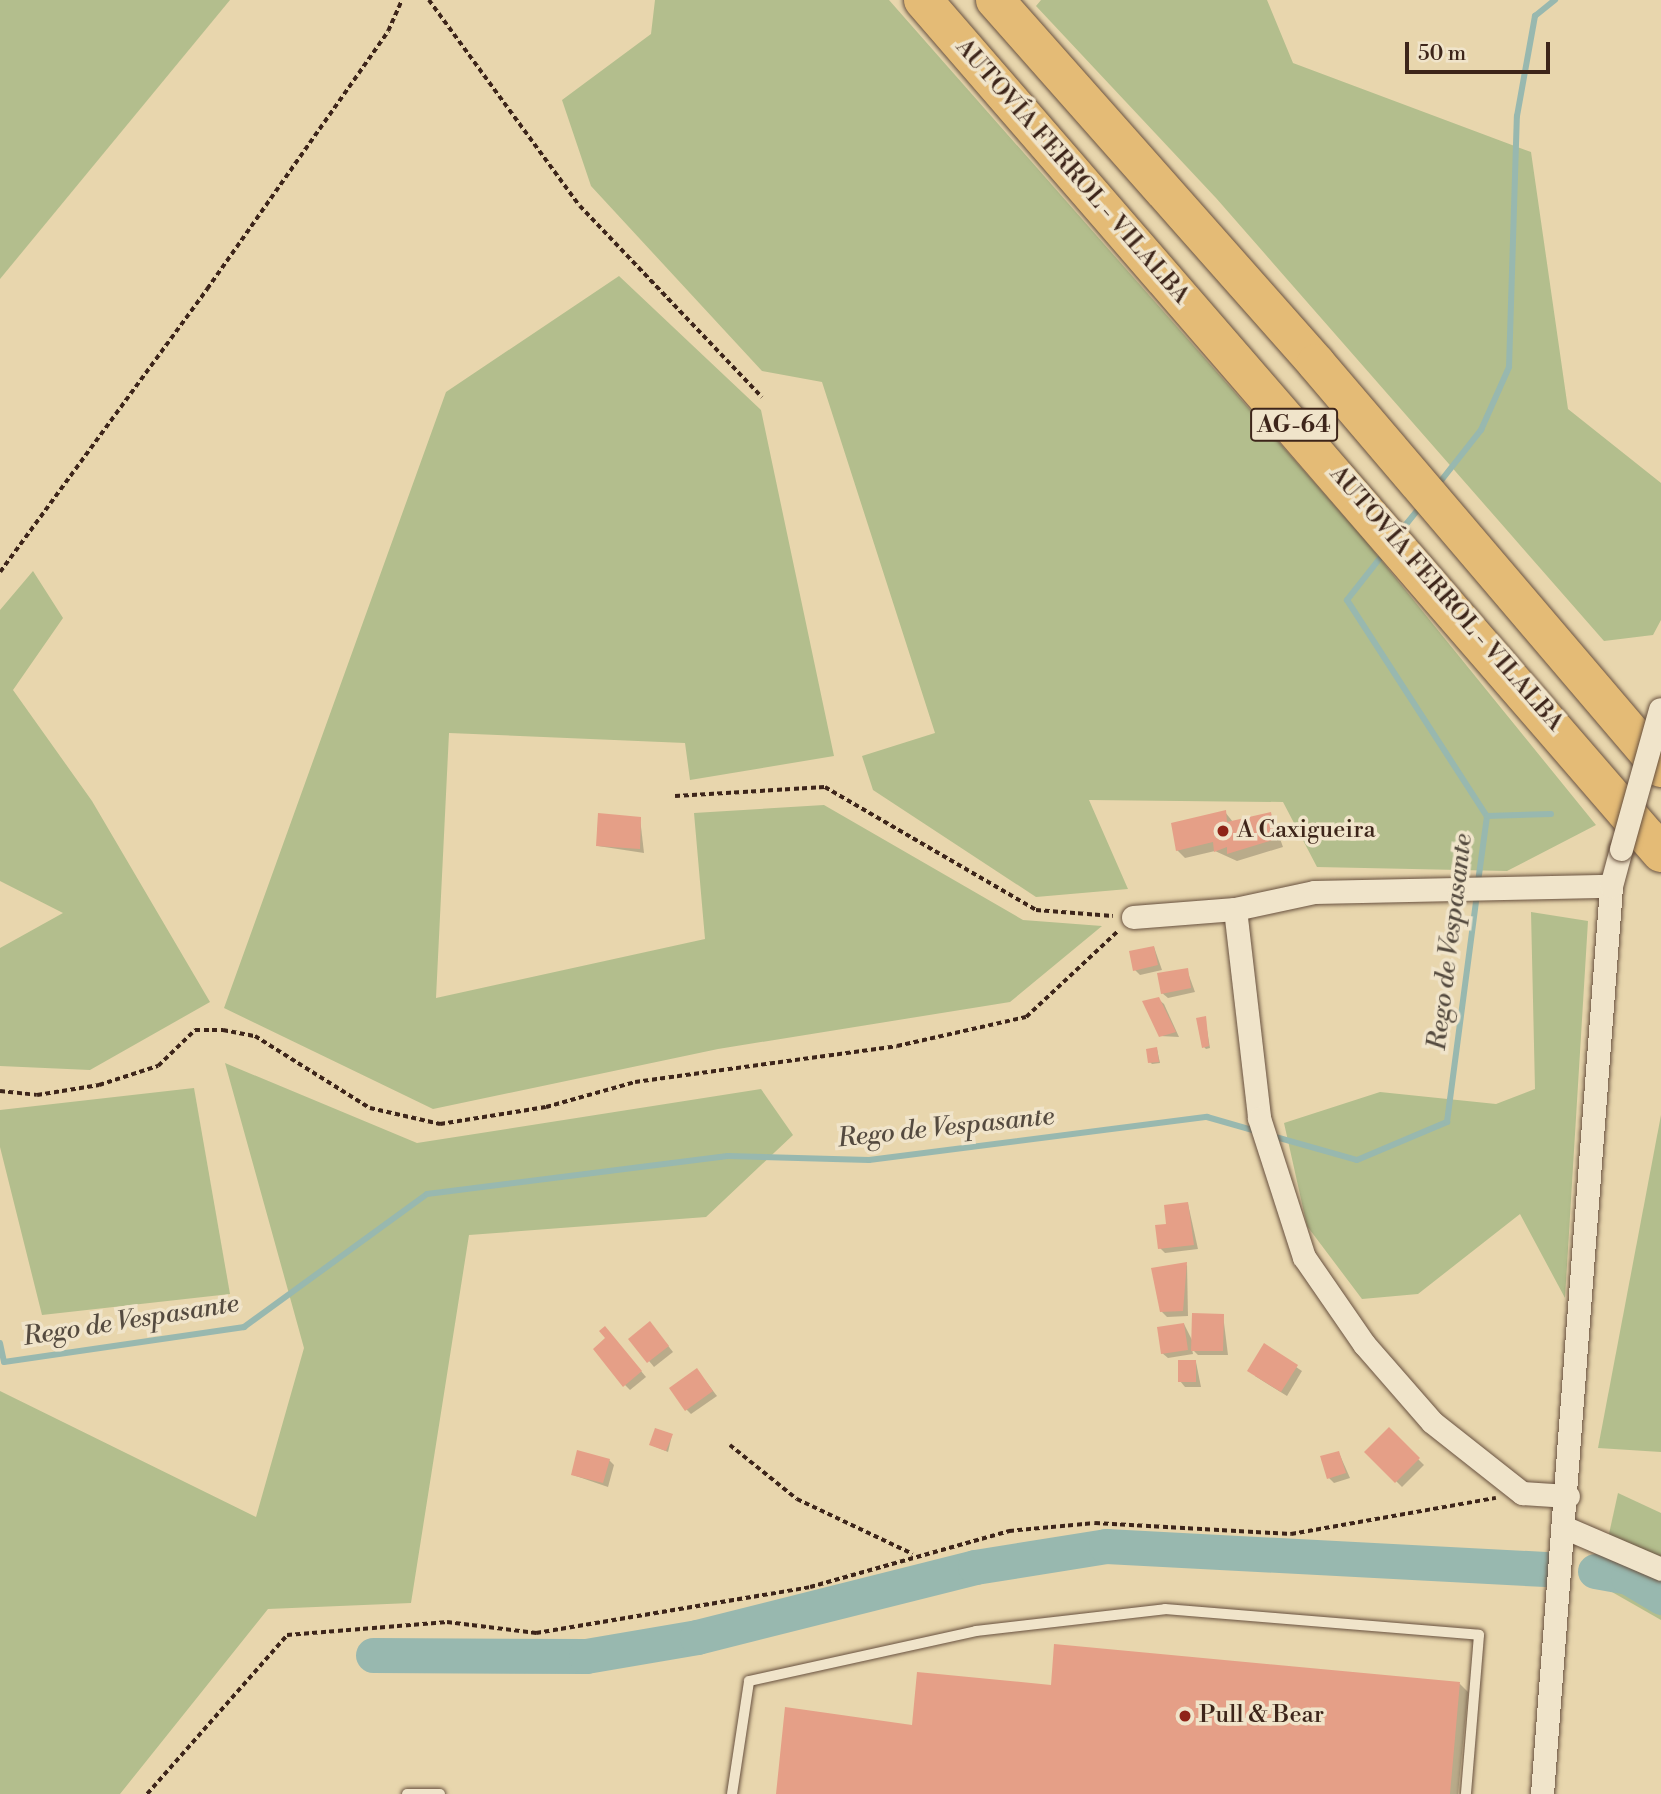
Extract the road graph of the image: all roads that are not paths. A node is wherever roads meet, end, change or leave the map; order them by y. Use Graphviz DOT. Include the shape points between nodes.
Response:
graph roads {
  1 [pos="923,0"];
  2 [pos="995,0"];
  3 [pos="1660,706"];
  4 [pos="1661,768"];
  5 [pos="1661,853"];
  6 [pos="1611,886"];
  7 [pos="1235,909"];
  8 [pos="1133,917"];
  9 [pos="1568,1496"];
  10 [pos="1566,1528"];
  11 [pos="1661,1569"];
  12 [pos="407,1794"];
  13 [pos="440,1794"];
  14 [pos="732,1794"];
  15 [pos="1466,1794"];
  16 [pos="1542,1794"];
  1 -- 5 [label="highway, AUTOVÍA FERROL - VILALBA / AG-64"];
  2 -- 4 [label="highway, AG-64" via="1317,363"];
  3 -- 6 [label="street, bridge"];
  6 -- 7 [label="street" via="1314,892"];
  6 -- 9 [label="street"];
  7 -- 8 [label="street"];
  7 -- 9 [label="street" via="1259,1118 1304,1257 1364,1344 1432,1422 1522,1493"];
  9 -- 10 [label="street"];
  10 -- 11 [label="street"];
  10 -- 16 [label="street"];
  12 -- 13 [label="lane"];
  14 -- 15 [label="lane" via="749,1681 976,1631 1165,1609 1479,1635"];
}
